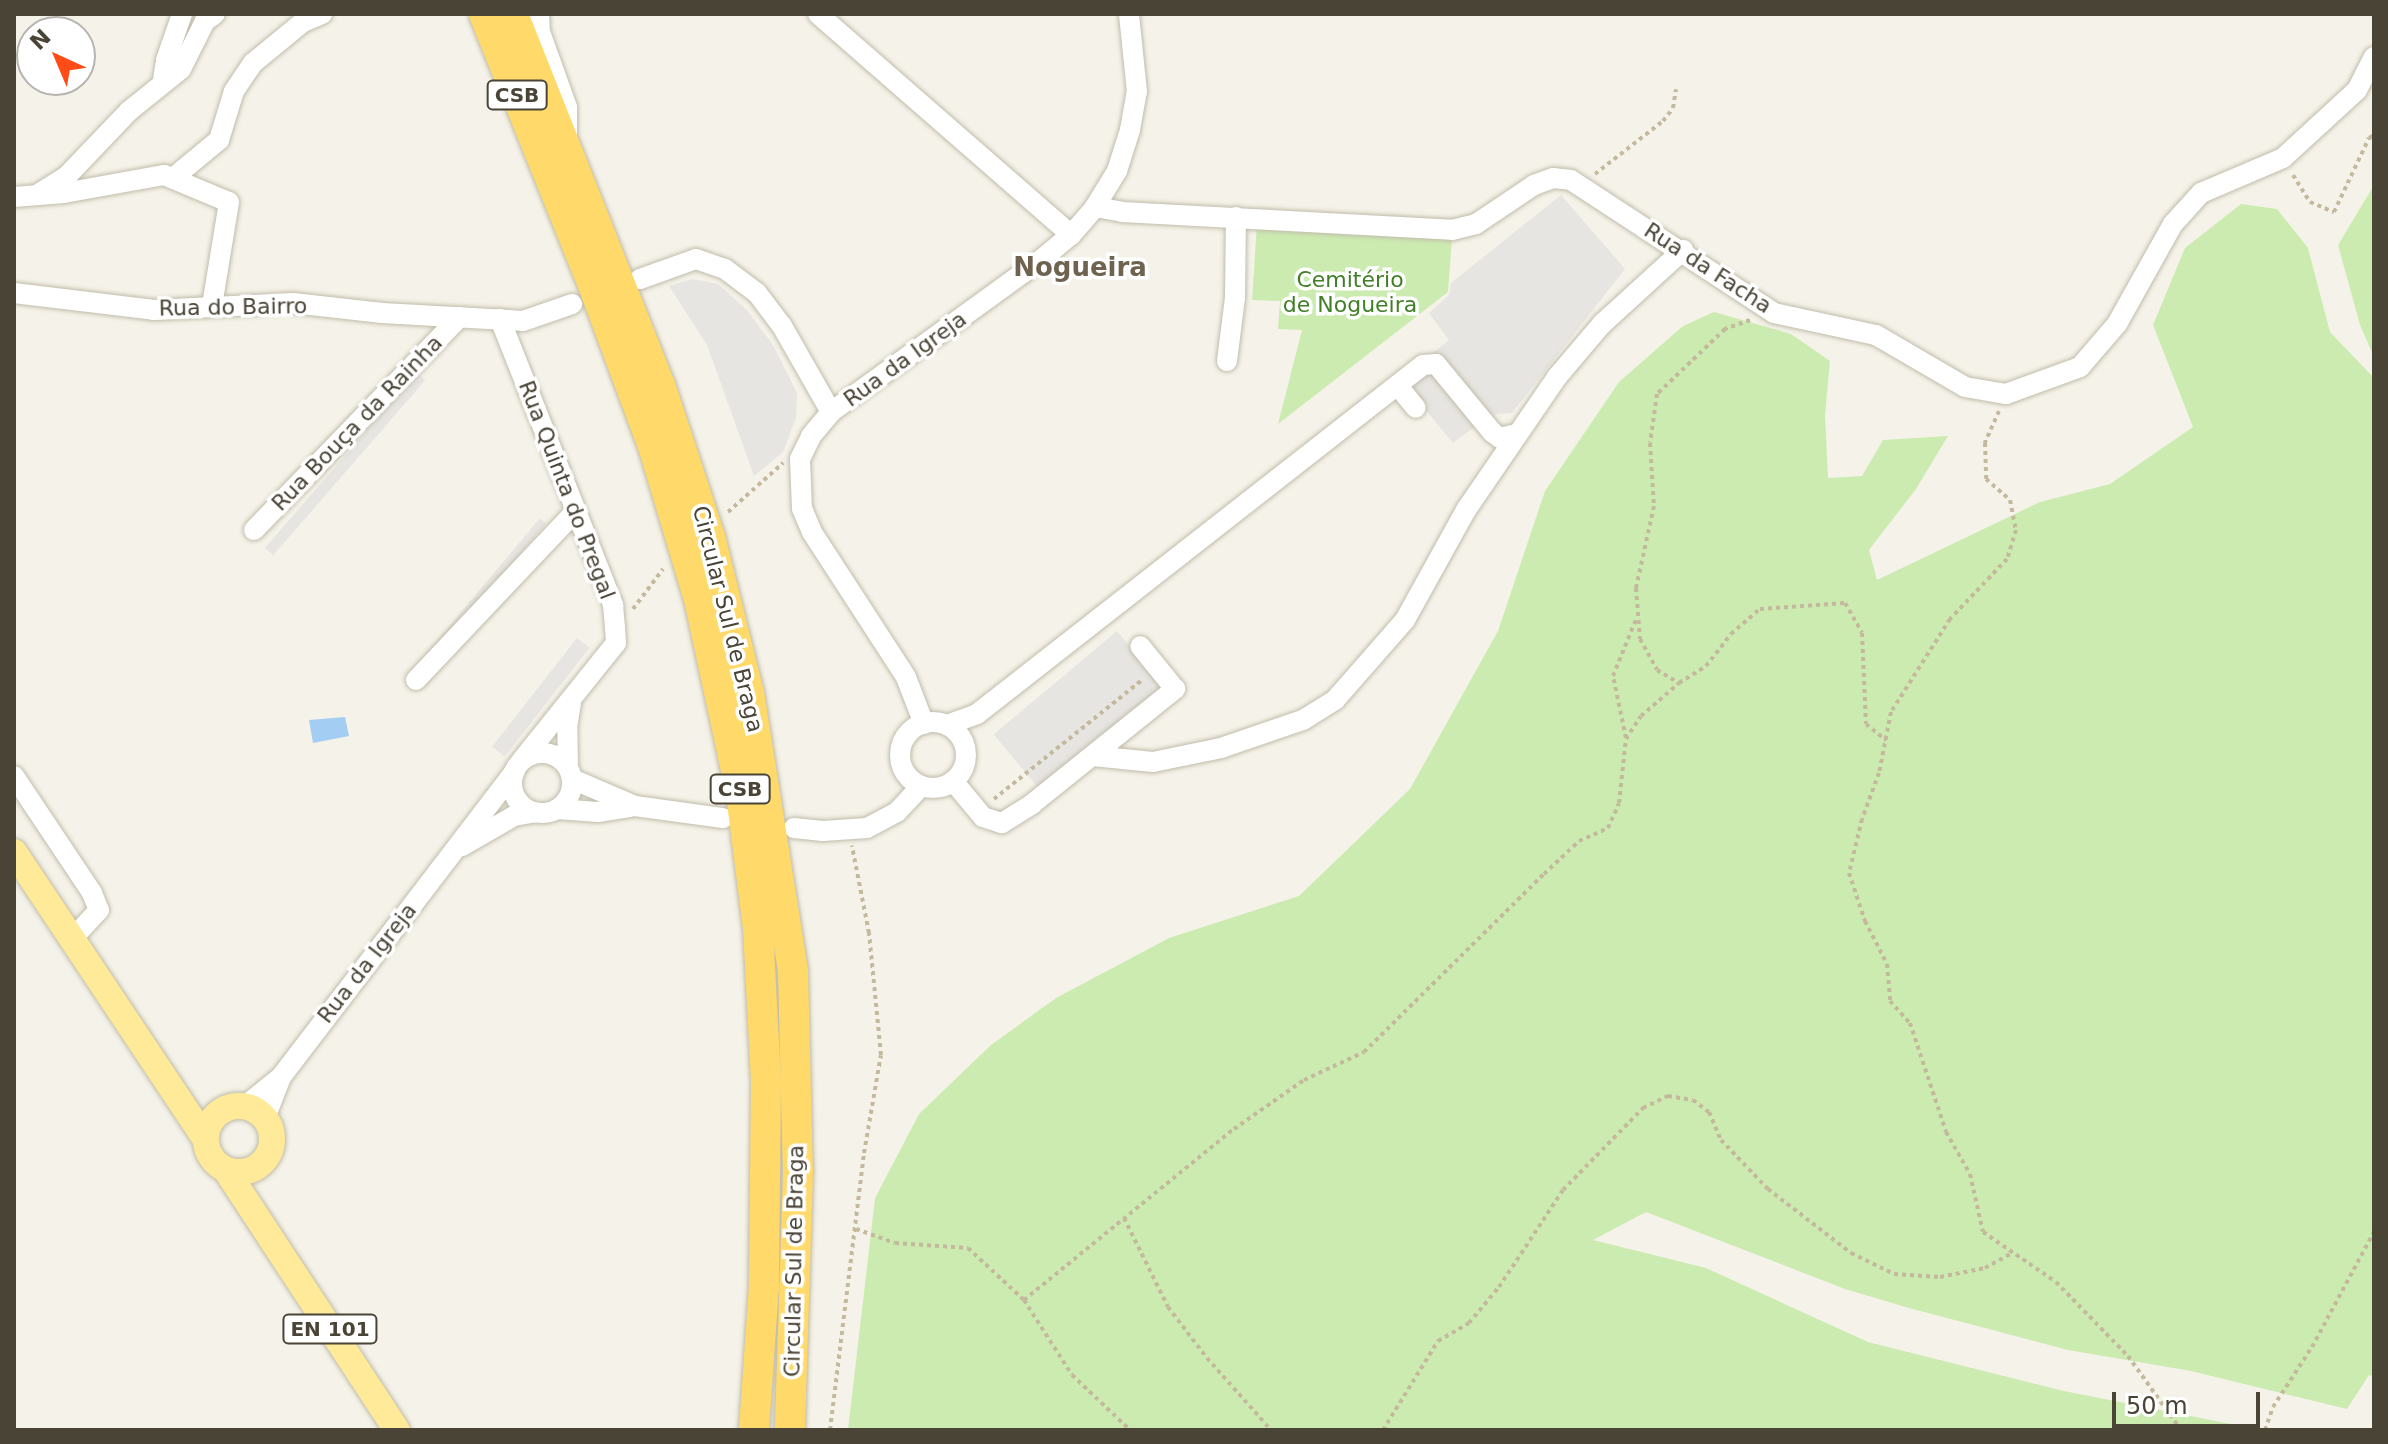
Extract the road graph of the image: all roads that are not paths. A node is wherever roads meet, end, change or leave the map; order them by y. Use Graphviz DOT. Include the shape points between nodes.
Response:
graph roads {
  1 [pos="182,14"];
  2 [pos="215,14"];
  3 [pos="322,14"];
  4 [pos="484,14"];
  5 [pos="513,14"];
  6 [pos="539,14"];
  7 [pos="818,14"];
  8 [pos="1129,14"];
  9 [pos="2374,57"];
  10 [pos="163,80"];
  11 [pos="563,164"];
  12 [pos="173,178"];
  13 [pos="37,195"];
  14 [pos="14,197"];
  15 [pos="1095,207"];
  16 [pos="1236,217"];
  17 [pos="1071,235"];
  18 [pos="1683,250"];
  19 [pos="640,279"];
  20 [pos="14,293"];
  21 [pos="572,304"];
  22 [pos="212,306"];
  23 [pos="460,317"];
  24 [pos="500,319"];
  25 [pos="1227,361"];
  26 [pos="1398,386"];
  27 [pos="1416,408"];
  28 [pos="831,412"];
  29 [pos="1516,434"];
  30 [pos="575,512"];
  31 [pos="254,530"];
  32 [pos="1140,646"];
  33 [pos="416,680"];
  34 [pos="572,698"];
  35 [pos="924,724"];
  36 [pos="947,725"];
  37 [pos="1093,756"];
  38 [pos="519,766"];
  39 [pos="570,773"];
  40 [pos="14,776"];
  41 [pos="953,781"];
  42 [pos="921,786"];
  43 [pos="635,806"];
  44 [pos="557,809"];
  45 [pos="536,812"];
  46 [pos="723,818"];
  47 [pos="794,828"];
  48 [pos="455,849"];
  49 [pos="14,852"];
  50 [pos="72,939"];
  51 [pos="170,1089"];
  52 [pos="243,1112"];
  53 [pos="205,1138"];
  54 [pos="261,1164"];
  55 [pos="226,1170"];
  56 [pos="264,1227"];
  57 [pos="397,1430"];
  58 [pos="754,1430"];
  59 [pos="790,1430"];
  1 -- 10 [label="street"];
  2 -- 10 [label="street" via="205,21 181,69"];
  3 -- 12 [label="street" via="303,22 253,63 234,91 219,140"];
  4 -- 11 [label="highway, CSB"];
  5 -- 11 [label="highway, CSB"];
  6 -- 11 [label="street" via="540,32 567,107"];
  7 -- 17 [label="street"];
  8 -- 15 [label="street, Rua da Igreja" via="1137,92 1117,171"];
  9 -- 18 [label="street, Rua da Facha" via="2357,90 2283,158 2201,193 2173,224 2117,324 2080,367 2006,394 1965,387 1876,335 1774,313"];
  10 -- 13 [label="street" via="66,177"];
  11 -- 58 [label="highway, Circular Sul de Braga / CSB" via="678,522 719,678 741,794 758,928 766,1083 764,1286"];
  11 -- 59 [label="highway, Circular Sul de Braga / CSB" via="660,385 702,511 764,772 793,972 798,1171"];
  12 -- 13 [label="street" via="164,175"];
  12 -- 22 [label="street" via="229,202"];
  13 -- 14 [label="street"];
  15 -- 16 [label="street"];
  15 -- 17 [label="street, Rua da Igreja"];
  16 -- 18 [label="street, Rua da Facha" via="1452,230 1476,224 1553,178 1577,183"];
  16 -- 25 [label="street" via="1235,298"];
  17 -- 28 [label="street, Rua da Igreja"];
  18 -- 29 [label="street" via="1587,340"];
  19 -- 28 [label="street" via="696,259 725,269 757,293 782,326"];
  20 -- 22 [label="street, Rua do Bairro" via="154,310"];
  21 -- 24 [label="street, Rua do Bairro" via="523,321"];
  22 -- 23 [label="street, Rua do Bairro" via="293,303"];
  23 -- 24 [label="street, Rua do Bairro"];
  23 -- 31 [label="street, Rua Bouça da Rainha"];
  24 -- 30 [label="street, Rua Quinta do Pregal"];
  26 -- 27 [label="street"];
  26 -- 29 [label="street" via="1423,365 1436,364 1492,432 1500,438"];
  26 -- 36 [label="street" via="977,714"];
  28 -- 35 [label="street, Rua da Igreja" via="800,459 802,509 906,677"];
  29 -- 37 [label="street" via="1405,620 1335,700 1303,720 1221,748 1153,762"];
  30 -- 33 [label="street"];
  30 -- 34 [label="street, Rua Quinta do Pregal" via="613,605 616,643"];
  32 -- 37 [label="street" via="1175,689"];
  34 -- 38 [label="street, Rua Quinta do Pregal"];
  34 -- 39 [label="street" via="567,728"];
  35 -- 36 [label="street"];
  35 -- 42 [label="street" via="907,735 900,754 906,773"];
  36 -- 41 [label="street" via="966,751 961,773"];
  37 -- 41 [label="street" via="1002,823 983,817"];
  38 -- 39 [label="street" via="547,753"];
  38 -- 45 [label="street" via="512,781 518,801"];
  38 -- 48 [label="street, Rua da Igreja"];
  39 -- 43 [label="street"];
  39 -- 44 [label="street" via="566,801"];
  40 -- 50 [label="street" via="99,910"];
  41 -- 42 [label="street"];
  42 -- 47 [label="street" via="897,812 867,828"];
  43 -- 44 [label="street" via="598,812"];
  43 -- 46 [label="street"];
  44 -- 45 [label="street"];
  45 -- 48 [label="street, Rua da Igreja" via="514,816"];
  48 -- 52 [label="street, Rua da Igreja" via="281,1077"];
  49 -- 50 [label="main road"];
  50 -- 51 [label="main road"];
  51 -- 52 [label="main road"];
  51 -- 53 [label="main road"];
  52 -- 53 [label="main road" via="212,1119"];
  52 -- 54 [label="main road" via="273,1137"];
  53 -- 55 [label="main road" via="211,1157"];
  54 -- 55 [label="main road" via="244,1172"];
  54 -- 56 [label="main road"];
  55 -- 56 [label="main road, EN 101"];
  56 -- 57 [label="main road, EN 101"];
}
